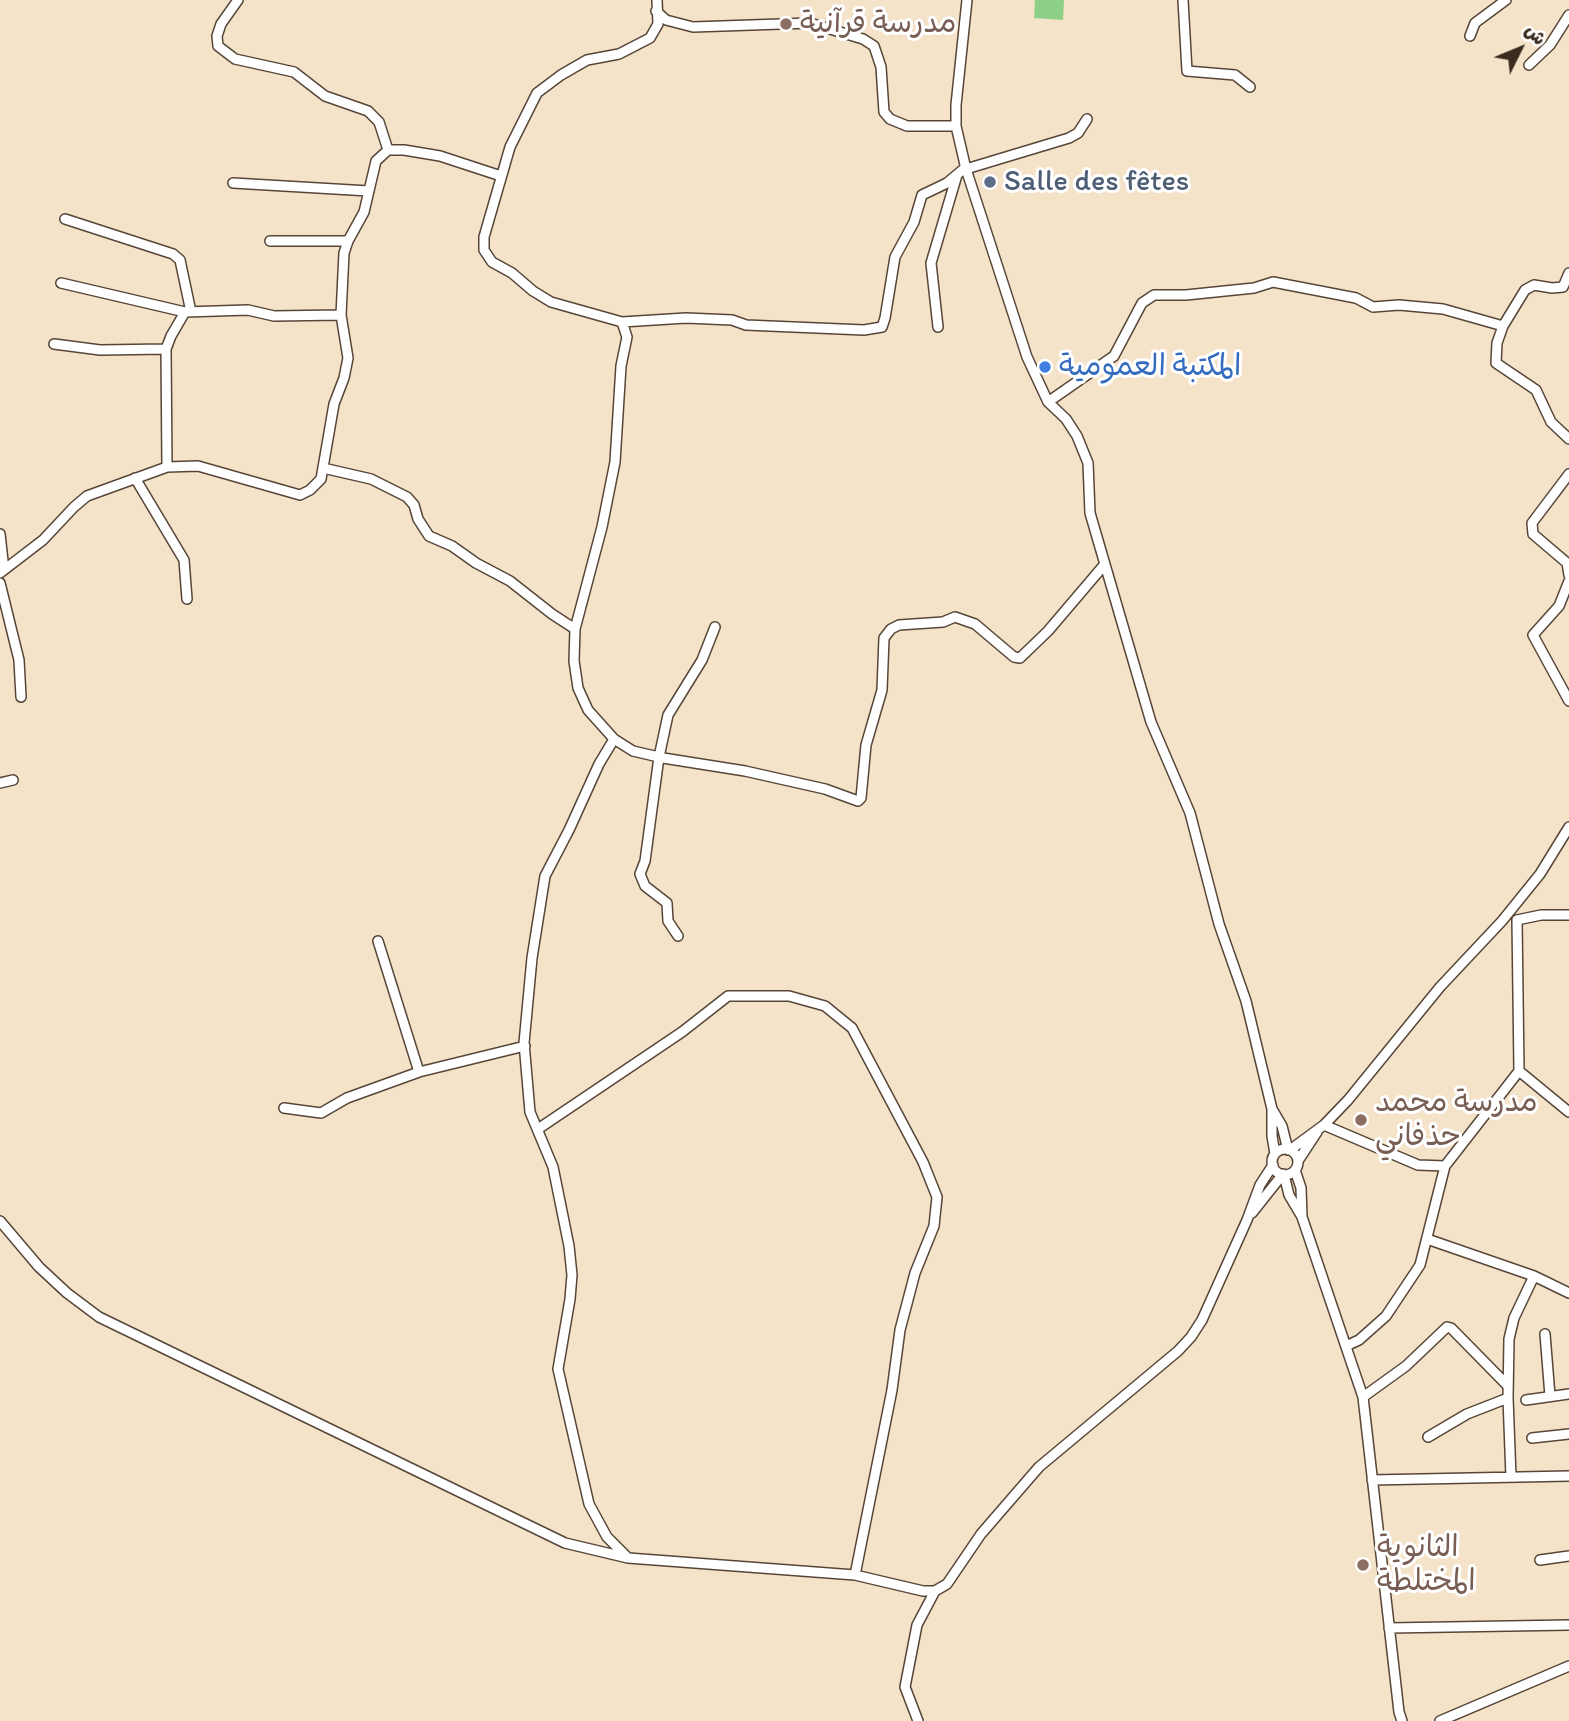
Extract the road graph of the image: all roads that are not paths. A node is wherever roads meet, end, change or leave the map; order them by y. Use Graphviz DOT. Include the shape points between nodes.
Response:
graph roads {
  1 [pos="238,0"];
  2 [pos="657,0"];
  3 [pos="967,0"];
  4 [pos="1184,0"];
  5 [pos="1506,0"];
  6 [pos="656,11"];
  7 [pos="1569,15"];
  8 [pos="680,24"];
  9 [pos="1470,36"];
  10 [pos="650,38"];
  11 [pos="1529,65"];
  12 [pos="1250,87"];
  13 [pos="1087,119"];
  14 [pos="956,126"];
  15 [pos="388,150"];
  16 [pos="963,170"];
  17 [pos="501,176"];
  18 [pos="233,183"];
  19 [pos="369,191"];
  20 [pos="65,219"];
  21 [pos="270,241"];
  22 [pos="348,241"];
  23 [pos="1569,273"];
  24 [pos="61,283"];
  25 [pos="188,312"];
  26 [pos="341,315"];
  27 [pos="622,322"];
  28 [pos="1503,326"];
  29 [pos="938,327"];
  30 [pos="54,344"];
  31 [pos="166,349"];
  32 [pos="1048,402"];
  33 [pos="1569,439"];
  34 [pos="167,467"];
  35 [pos="323,467"];
  36 [pos="1569,474"];
  37 [pos="135,478"];
  38 [pos="0,534"];
  39 [pos="1105,564"];
  40 [pos="2,572"];
  41 [pos="1569,575"];
  42 [pos="1569,580"];
  43 [pos="0,583"];
  44 [pos="187,599"];
  45 [pos="715,627"];
  46 [pos="575,629"];
  47 [pos="21,697"];
  48 [pos="1569,701"];
  49 [pos="614,739"];
  50 [pos="659,757"];
  51 [pos="13,780"];
  52 [pos="0,783"];
  53 [pos="1569,827"];
  54 [pos="1569,915"];
  55 [pos="1502,920"];
  56 [pos="1517,920"];
  57 [pos="678,936"];
  58 [pos="378,942"];
  59 [pos="525,1046"];
  60 [pos="1519,1071"];
  61 [pos="419,1072"];
  62 [pos="284,1108"];
  63 [pos="1272,1109"];
  64 [pos="1569,1112"];
  65 [pos="1321,1127"];
  66 [pos="538,1129"];
  67 [pos="1286,1139"];
  68 [pos="1298,1143"];
  69 [pos="1289,1150"];
  70 [pos="1275,1154"];
  71 [pos="1273,1165"];
  72 [pos="1296,1166"];
  73 [pos="1445,1166"];
  74 [pos="1284,1174"];
  75 [pos="1269,1190"];
  76 [pos="1289,1195"];
  77 [pos="1302,1217"];
  78 [pos="1247,1220"];
  79 [pos="0,1221"];
  80 [pos="1427,1239"];
  81 [pos="1534,1276"];
  82 [pos="1569,1293"];
  83 [pos="1545,1334"];
  84 [pos="1346,1346"];
  85 [pos="1508,1386"];
  86 [pos="1569,1394"];
  87 [pos="1550,1396"];
  88 [pos="1363,1397"];
  89 [pos="1508,1398"];
  90 [pos="1526,1400"];
  91 [pos="1569,1434"];
  92 [pos="1428,1437"];
  93 [pos="1532,1438"];
  94 [pos="1569,1475"];
  95 [pos="1511,1477"];
  96 [pos="1372,1480"];
  97 [pos="607,1537"];
  98 [pos="596,1552"];
  99 [pos="1569,1556"];
  100 [pos="628,1559"];
  101 [pos="1540,1559"];
  102 [pos="855,1575"];
  103 [pos="935,1591"];
  104 [pos="1569,1625"];
  105 [pos="1389,1628"];
  106 [pos="1569,1666"];
  107 [pos="918,1721"];
  108 [pos="1402,1721"];
  109 [pos="1440,1721"];
  1 -- 15 [label="street" via="221,24 218,46 235,59 294,72 325,96 368,111 379,122"];
  2 -- 6 [label="street"];
  3 -- 14 [label="street"];
  4 -- 12 [label="street" via="1187,71 1235,75"];
  5 -- 9 [label="street" via="1475,23"];
  6 -- 8 [label="street"];
  6 -- 10 [label="street" via="658,24"];
  7 -- 11 [label="street"];
  8 -- 10 [label="street"];
  8 -- 14 [label="street" via="810,23 863,39 874,46 881,67 884,112 890,119 907,126"];
  10 -- 17 [label="street" via="619,54 587,61 537,93"];
  13 -- 16 [label="street" via="1069,138"];
  14 -- 16 [label="street"];
  15 -- 17 [label="street" via="440,156"];
  15 -- 19 [label="street" via="376,161"];
  16 -- 27 [label="street" via="922,194 914,222 895,257 882,327 746,325 686,318"];
  16 -- 29 [label="street" via="931,263"];
  16 -- 32 [label="street" via="1027,357"];
  17 -- 27 [label="street" via="484,237 484,250 492,262 551,302"];
  18 -- 19 [label="street"];
  19 -- 22 [label="street" via="364,212"];
  20 -- 25 [label="street" via="173,254 180,260"];
  21 -- 22 [label="street"];
  22 -- 26 [label="street"];
  23 -- 28 [label="street" via="1563,287 1529,286"];
  24 -- 25 [label="street"];
  25 -- 26 [label="street"];
  25 -- 31 [label="street"];
  26 -- 35 [label="street" via="348,358"];
  27 -- 46 [label="street" via="627,337 615,462"];
  28 -- 32 [label="street" via="1443,309 1373,307 1356,298 1273,282 1254,288 1154,295 1142,303 1114,356"];
  28 -- 33 [label="street" via="1496,363 1536,390 1551,422"];
  30 -- 31 [label="street" via="100,350"];
  31 -- 34 [label="street"];
  32 -- 39 [label="street" via="1070,425 1088,463 1090,513"];
  34 -- 35 [label="street" via="198,467 300,495 321,479"];
  34 -- 37 [label="street"];
  35 -- 46 [label="street" via="371,479 407,498 429,536 510,581"];
  36 -- 41 [label="street" via="1532,523 1532,534 1566,563"];
  37 -- 40 [label="street" via="88,496"];
  37 -- 44 [label="street" via="184,560"];
  38 -- 40 [label="street"];
  39 -- 50 [label="street" via="1020,658 965,619 891,629 884,638 882,690 866,745 858,801 745,771"];
  39 -- 63 [label="street" via="1151,722 1190,813 1219,924 1246,1001"];
  42 -- 48 [label="street" via="1559,606 1533,635"];
  43 -- 47 [label="street" via="19,660"];
  45 -- 50 [label="street" via="702,660 668,715"];
  46 -- 49 [label="street" via="578,688 588,710"];
  49 -- 50 [label="street" via="633,751"];
  49 -- 59 [label="street" via="545,876"];
  50 -- 57 [label="street" via="640,874 645,886 667,903 668,921"];
  51 -- 52 [label="street"];
  53 -- 55 [label="street" via="1540,874"];
  54 -- 56 [label="street"];
  55 -- 56 [label="street"];
  55 -- 65 [label="street"];
  56 -- 60 [label="street"];
  58 -- 61 [label="street"];
  59 -- 61 [label="street"];
  59 -- 66 [label="street" via="530,1112"];
  60 -- 64 [label="street"];
  60 -- 73 [label="street"];
  61 -- 62 [label="street" via="347,1098 321,1113"];
  63 -- 67 [label="street"];
  63 -- 70 [label="street"];
  65 -- 68 [label="street"];
  65 -- 72 [label="street"];
  65 -- 73 [label="street" via="1418,1165"];
  66 -- 97 [label="street" via="553,1167 572,1275 558,1368 589,1504"];
  66 -- 102 [label="street" via="728,996 789,996 825,1006 852,1028 937,1196 934,1226 915,1273 901,1330"];
  67 -- 68 [label="street"];
  67 -- 69 [label="street"];
  68 -- 69 [label="street"];
  69 -- 70 [label="street"];
  69 -- 72 [label="street" via="1296,1155"];
  70 -- 71 [label="street"];
  71 -- 74 [label="street"];
  71 -- 78 [label="street" via="1254,1196"];
  72 -- 74 [label="street"];
  72 -- 77 [label="street"];
  73 -- 80 [label="street"];
  74 -- 75 [label="street"];
  74 -- 76 [label="street"];
  75 -- 76 [label="street"];
  75 -- 78 [label="street"];
  76 -- 77 [label="street"];
  77 -- 84 [label="street"];
  78 -- 103 [label="street" via="1191,1337 1039,1467 981,1534 947,1584"];
  79 -- 98 [label="street" via="39,1268 99,1317 565,1543"];
  80 -- 81 [label="street"];
  80 -- 84 [label="street" via="1420,1265 1385,1315"];
  81 -- 82 [label="street"];
  81 -- 85 [label="street" via="1509,1339"];
  83 -- 87 [label="street"];
  84 -- 88 [label="street"];
  85 -- 88 [label="street" via="1447,1327 1406,1366"];
  85 -- 89 [label="street"];
  86 -- 87 [label="street"];
  87 -- 90 [label="street"];
  88 -- 96 [label="street"];
  89 -- 92 [label="street" via="1467,1414"];
  89 -- 95 [label="street"];
  91 -- 93 [label="street"];
  94 -- 95 [label="street"];
  95 -- 96 [label="street"];
  96 -- 105 [label="street"];
  97 -- 98 [label="street" via="605,1547"];
  97 -- 100 [label="street"];
  98 -- 100 [label="street"];
  99 -- 101 [label="street"];
  100 -- 102 [label="street"];
  102 -- 103 [label="street"];
  103 -- 107 [label="street" via="917,1625 905,1687"];
  104 -- 105 [label="street"];
  105 -- 108 [label="street"];
  106 -- 109 [label="street"];
}
